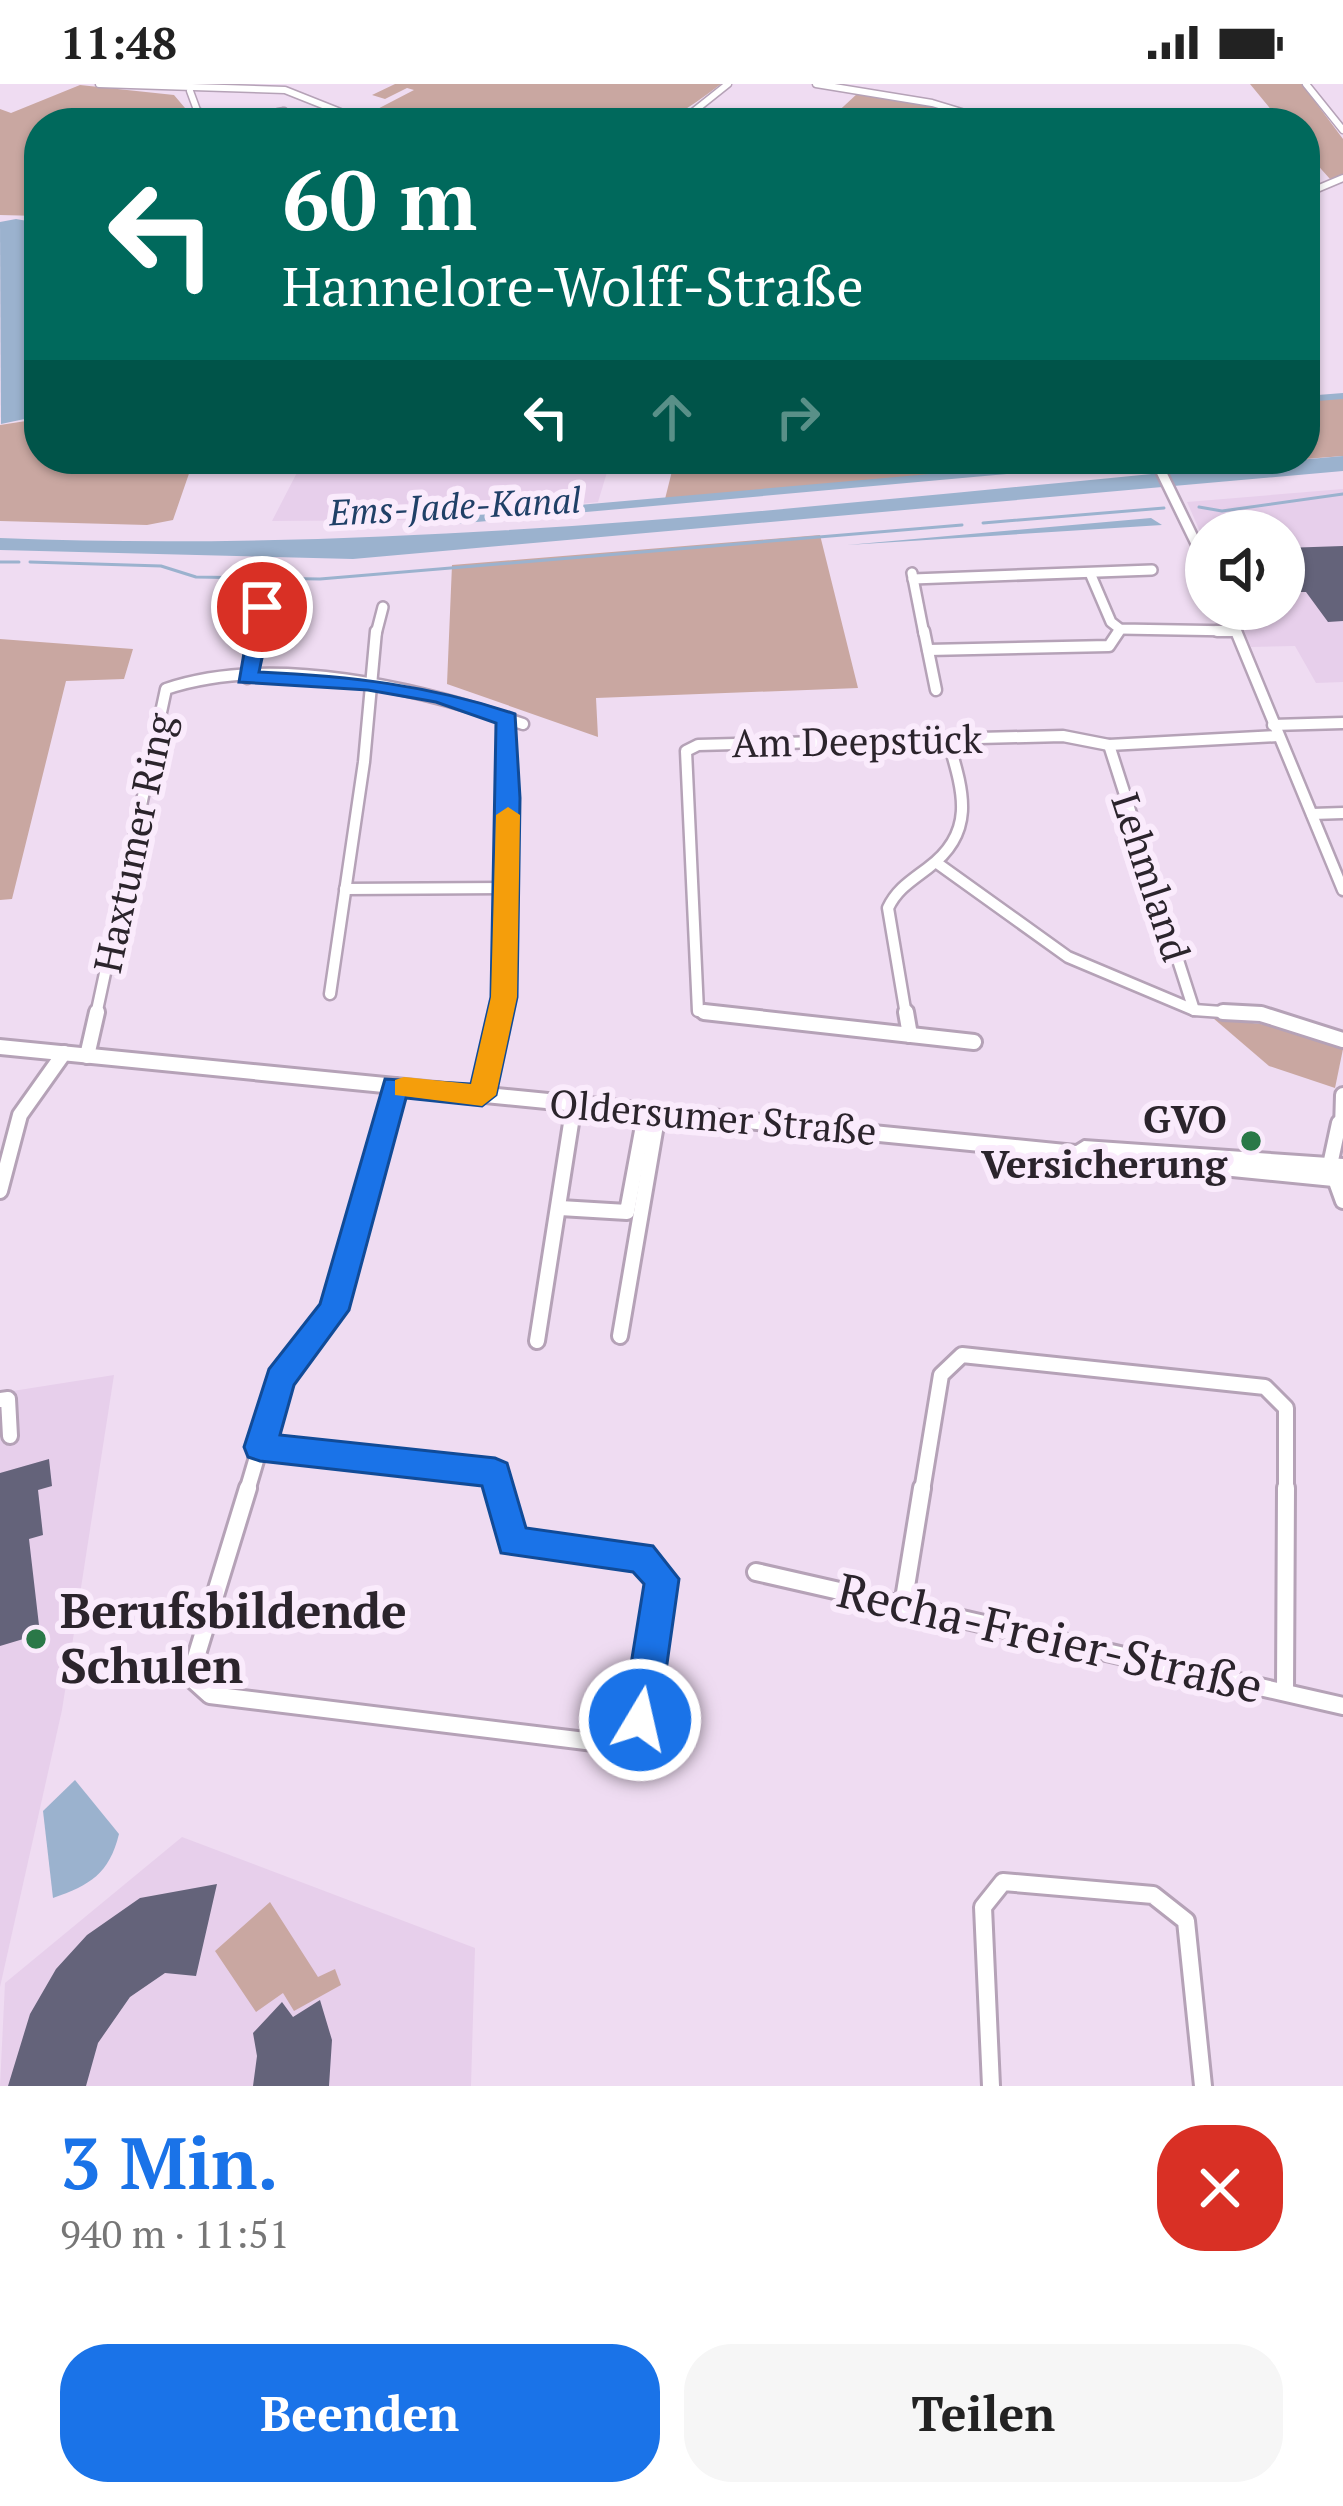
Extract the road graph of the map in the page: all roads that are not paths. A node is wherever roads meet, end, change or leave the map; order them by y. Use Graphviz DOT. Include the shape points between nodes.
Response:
graph roads {
  1 [pos="99,84"];
  2 [pos="728,84"];
  3 [pos="816,84"];
  4 [pos="1306,84"];
  5 [pos="190,91"];
  6 [pos="196,108"];
  7 [pos="332,108"];
  8 [pos="698,108"];
  9 [pos="948,108"];
  10 [pos="1343,130"];
  11 [pos="1163,474"];
  12 [pos="1185,518"];
  13 [pos="1152,570"];
  14 [pos="1090,573"];
  15 [pos="230,607"];
  16 [pos="383,607"];
  17 [pos="1120,629"];
  18 [pos="1236,631"];
  19 [pos="928,650"];
  20 [pos="247,678"];
  21 [pos="368,683"];
  22 [pos="936,690"];
  23 [pos="507,719"];
  24 [pos="1343,723"];
  25 [pos="524,724"];
  26 [pos="1276,731"];
  27 [pos="948,740"];
  28 [pos="1109,745"];
  29 [pos="1343,813"];
  30 [pos="1312,814"];
  31 [pos="937,863"];
  32 [pos="504,888"];
  33 [pos="346,889"];
  34 [pos="1343,890"];
  35 [pos="330,994"];
  36 [pos="1194,1010"];
  37 [pos="910,1035"];
  38 [pos="1343,1040"];
  39 [pos="974,1042"];
  40 [pos="0,1047"];
  41 [pos="64,1053"];
  42 [pos="87,1056"];
  43 [pos="395,1086"];
  44 [pos="482,1095"];
  45 [pos="1343,1095"];
  46 [pos="574,1104"];
  47 [pos="658,1113"];
  48 [pos="1341,1128"];
  49 [pos="642,1131"];
  50 [pos="1337,1173"];
  51 [pos="0,1191"];
  52 [pos="1343,1201"];
  53 [pos="560,1208"];
  54 [pos="620,1336"];
  55 [pos="537,1341"];
  56 [pos="0,1400"];
  57 [pos="10,1436"];
  58 [pos="260,1447"];
  59 [pos="756,1572"];
  60 [pos="903,1605"];
  61 [pos="1285,1692"];
  62 [pos="1343,1706"];
  63 [pos="991,2086"];
  64 [pos="1203,2086"];
  1 -- 5 [label="street"];
  2 -- 8 [label="street"];
  3 -- 9 [label="street"];
  4 -- 10 [label="street"];
  5 -- 6 [label="street"];
  5 -- 7 [label="street" via="296,92"];
  11 -- 12 [label="street"];
  13 -- 14 [label="street"];
  14 -- 17 [label="street"];
  14 -- 19 [label="street" via="913,575"];
  15 -- 20 [label="street" via="262,607"];
  16 -- 21 [label="street"];
  17 -- 18 [label="street"];
  17 -- 19 [label="street" via="1109,646"];
  18 -- 26 [label="street"];
  19 -- 22 [label="street"];
  20 -- 21 [label="street, Haxtumer Ring"];
  20 -- 42 [label="street, Haxtumer Ring" via="166,689"];
  21 -- 23 [label="street, Haxtumer Ring"];
  21 -- 33 [label="street"];
  23 -- 25 [label="street, Haxtumer Ring"];
  23 -- 32 [label="street"];
  24 -- 26 [label="street, Am Deepstück"];
  26 -- 28 [label="street, Am Deepstück"];
  26 -- 30 [label="street"];
  27 -- 28 [label="street, Am Deepstück" via="1063,736"];
  27 -- 31 [label="street" via="966,825"];
  27 -- 37 [label="street, Am Deepstück" via="698,745 684,755 698,1011"];
  28 -- 36 [label="street, Lehmland"];
  29 -- 30 [label="street"];
  30 -- 34 [label="street"];
  31 -- 36 [label="street" via="1068,957"];
  31 -- 37 [label="street" via="894,892 888,908"];
  32 -- 33 [label="street"];
  32 -- 44 [label="street" via="504,997"];
  33 -- 35 [label="street"];
  36 -- 38 [label="street" via="1261,1014"];
  37 -- 39 [label="street, Am Deepstück"];
  40 -- 41 [label="main road, Oldersumer Straße"];
  41 -- 42 [label="main road, Oldersumer Straße"];
  41 -- 51 [label="street" via="20,1114"];
  42 -- 43 [label="main road, Oldersumer Straße"];
  43 -- 44 [label="main road, Oldersumer Straße"];
  43 -- 58 [label="street" via="334,1310 280,1379"];
  44 -- 46 [label="main road, Oldersumer Straße"];
  45 -- 48 [label="street"];
  46 -- 47 [label="main road, Oldersumer Straße"];
  46 -- 53 [label="street"];
  47 -- 50 [label="main road, Oldersumer Straße" via="1111,1160"];
  47 -- 54 [label="street"];
  48 -- 50 [label="street"];
  49 -- 53 [label="street" via="628,1212"];
  50 -- 52 [label="street"];
  53 -- 55 [label="street"];
  56 -- 57 [label="street" via="8,1399"];
  58 -- 58 [label="street" via="190,1678 210,1694 610,1744 640,1720 662,1579 641,1557 513,1542 495,1473"];
  59 -- 60 [label="street, Recha-Freier-Straße"];
  60 -- 61 [label="street, Recha-Freier-Straße"];
  60 -- 61 [label="street" via="941,1375 962,1355 1265,1387 1286,1408"];
  61 -- 62 [label="street, Recha-Freier-Straße"];
  63 -- 64 [label="street" via="983,1907 1003,1882 1153,1895 1186,1921"];
}
